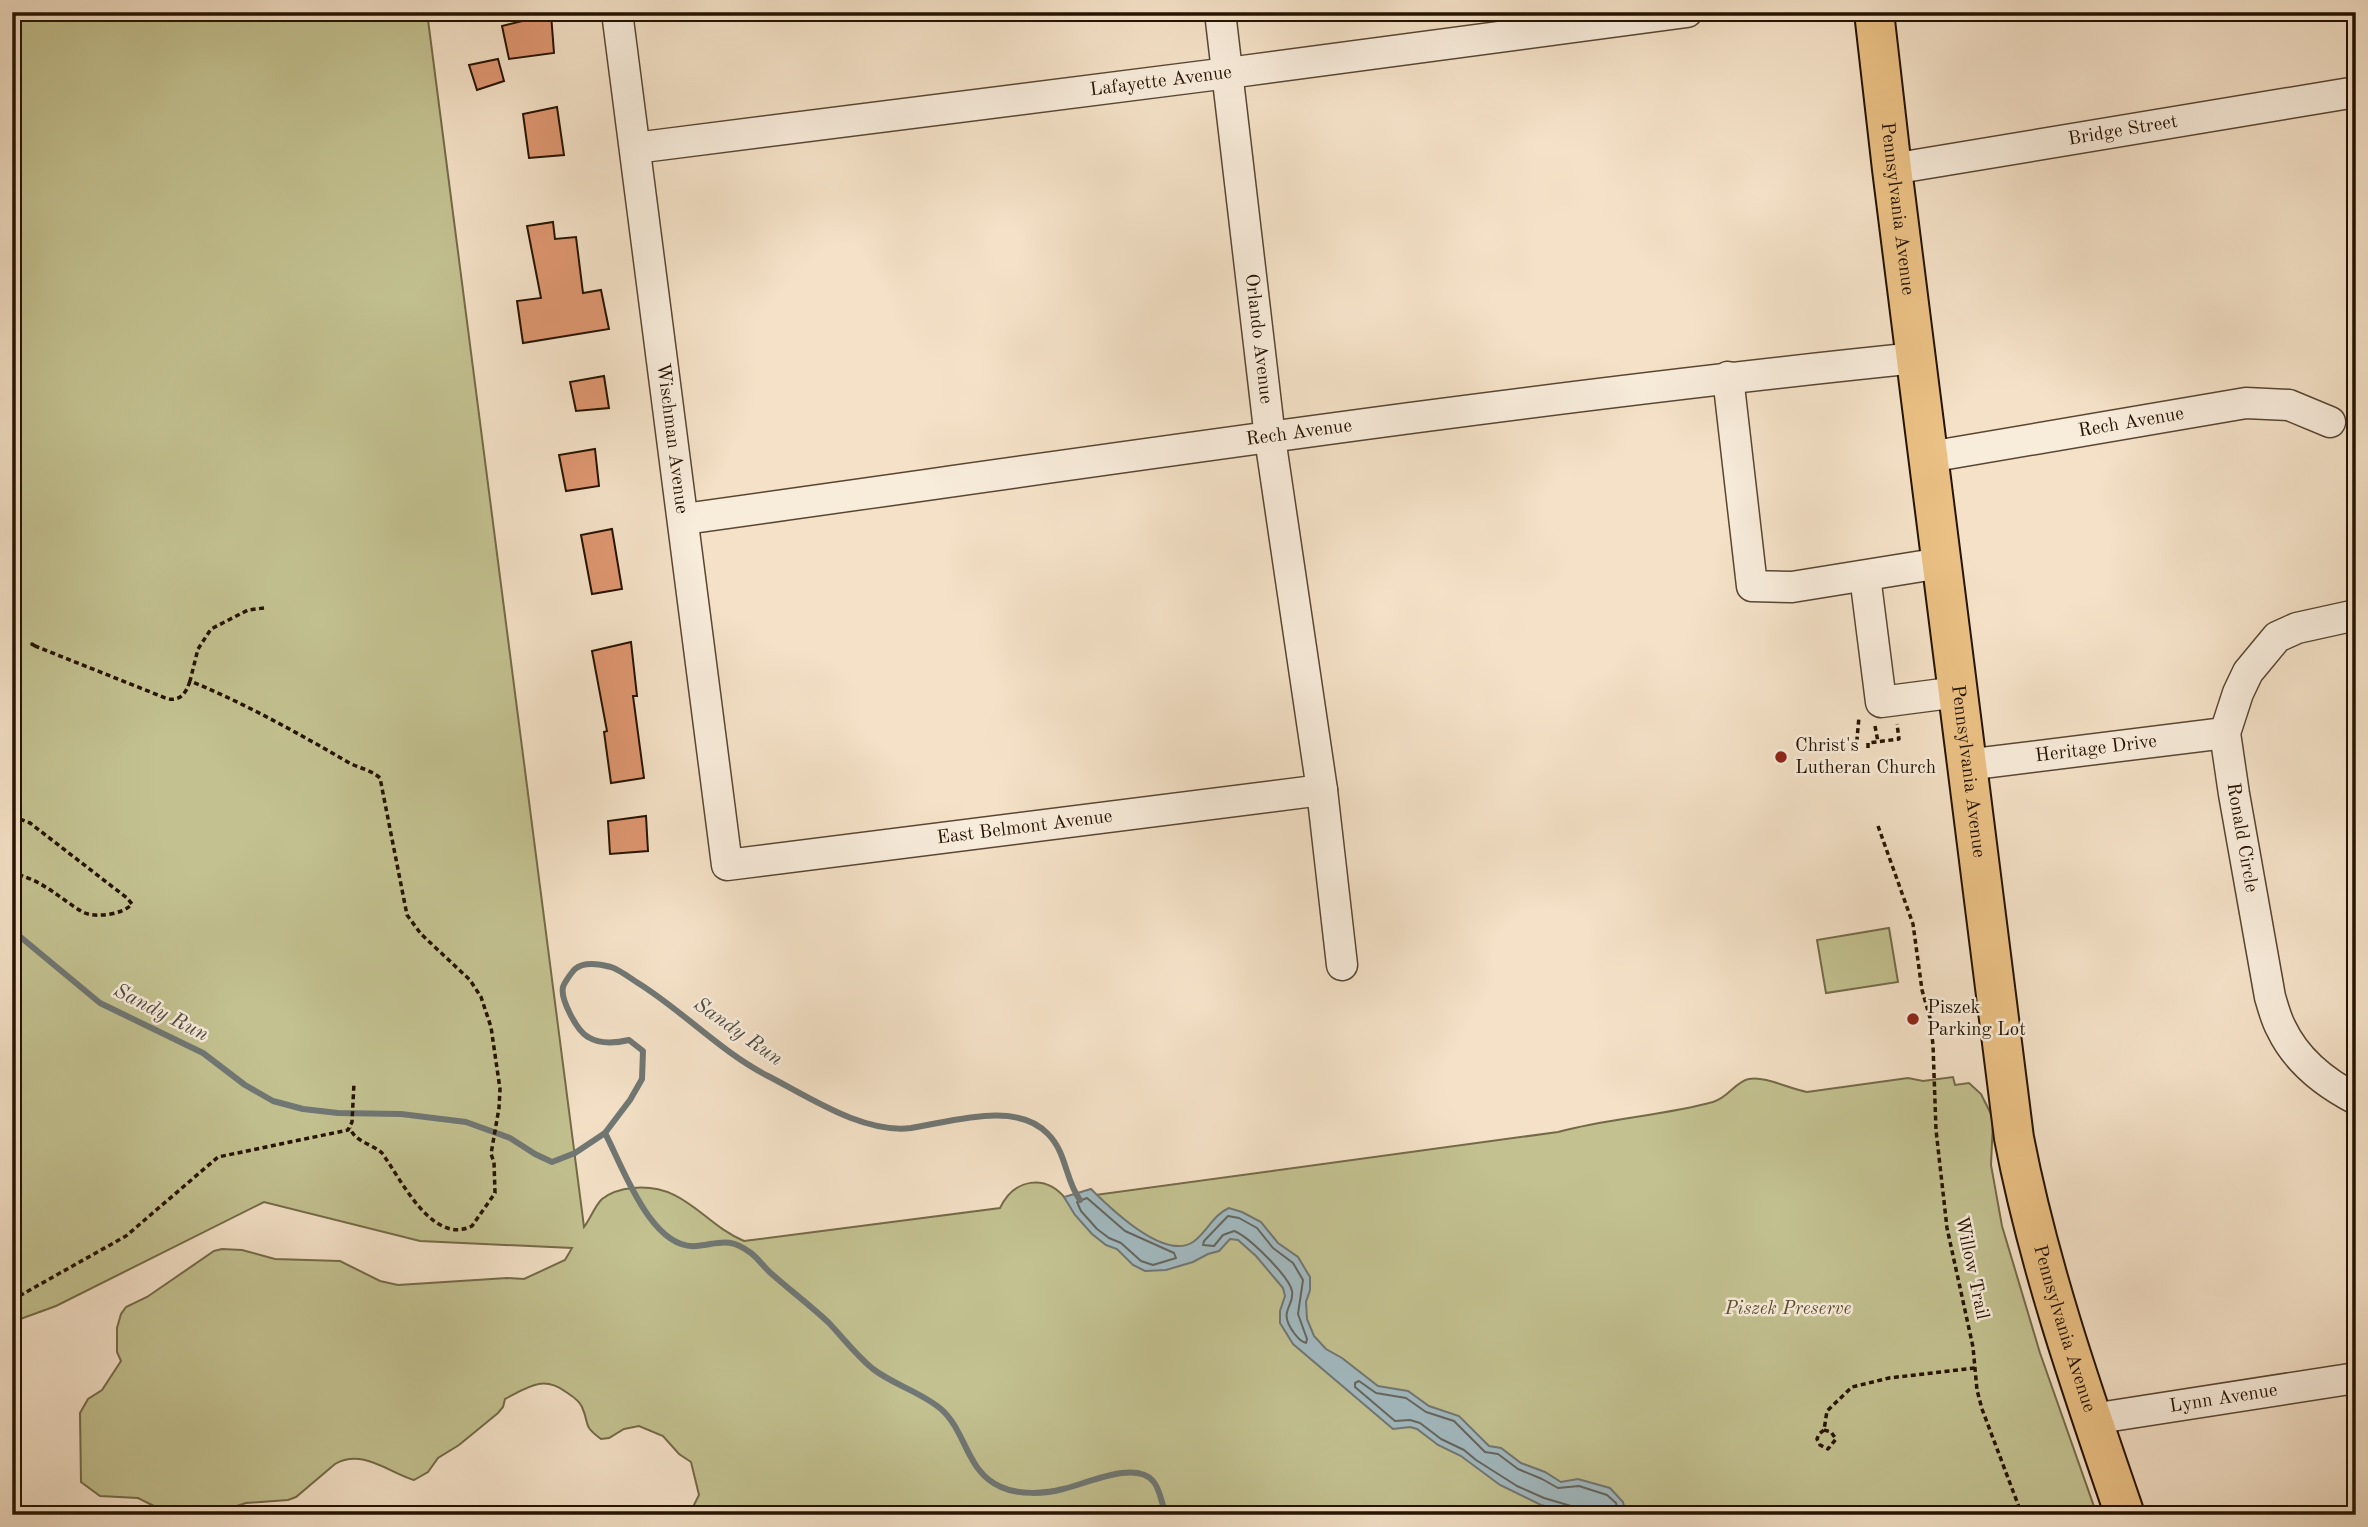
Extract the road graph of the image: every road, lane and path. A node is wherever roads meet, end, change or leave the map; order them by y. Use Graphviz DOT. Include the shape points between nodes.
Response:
graph roads {
  1 [pos="617,12"];
  2 [pos="1220,12"];
  3 [pos="1687,12"];
  4 [pos="1874,12"];
  5 [pos="1228,73"];
  6 [pos="2356,92"];
  7 [pos="635,148"];
  8 [pos="1892,169"];
  9 [pos="1916,358"];
  10 [pos="1728,377"];
  11 [pos="2330,422"];
  12 [pos="1270,438"];
  13 [pos="1929,457"];
  14 [pos="684,519"];
  15 [pos="1941,563"];
  16 [pos="1865,576"];
  17 [pos="264,608"];
  18 [pos="2356,615"];
  19 [pos="35,646"];
  20 [pos="190,681"];
  21 [pos="1958,692"];
  22 [pos="1859,716"];
  23 [pos="2225,733"];
  24 [pos="1899,738"];
  25 [pos="1868,748"];
  26 [pos="1856,750"];
  27 [pos="1966,765"];
  28 [pos="1322,790"];
  29 [pos="12,816"];
  30 [pos="1878,826"];
  31 [pos="727,865"];
  32 [pos="12,873"];
  33 [pos="1342,965"];
  34 [pos="354,1083"];
  35 [pos="2356,1099"];
  36 [pos="350,1128"];
  37 [pos="12,1300"];
  38 [pos="1975,1367"];
  39 [pos="2356,1378"];
  40 [pos="2092,1419"];
  41 [pos="1824,1430"];
  42 [pos="2022,1515"];
  43 [pos="2125,1515"];
  1 -- 7 [label="street, Wischman Avenue"];
  2 -- 5 [label="street, Orlando Avenue"];
  3 -- 5 [label="street, Lafayette Avenue"];
  4 -- 8 [label="main road, Pennsylvania Avenue"];
  5 -- 7 [label="street, Lafayette Avenue"];
  5 -- 12 [label="street, Orlando Avenue"];
  6 -- 8 [label="street, Bridge Street"];
  7 -- 14 [label="street, Wischman Avenue"];
  8 -- 9 [label="main road, Pennsylvania Avenue"];
  9 -- 10 [label="street, Rech Avenue"];
  9 -- 13 [label="main road, Pennsylvania Avenue"];
  10 -- 12 [label="street, Rech Avenue"];
  10 -- 16 [label="street" via="1752,586 1792,587"];
  11 -- 13 [label="street, Rech Avenue" via="2289,405 2246,403"];
  12 -- 14 [label="street, Rech Avenue"];
  12 -- 28 [label="street, Orlando Avenue"];
  13 -- 15 [label="main road, Pennsylvania Avenue"];
  14 -- 31 [label="street, Wischman Avenue"];
  15 -- 16 [label="street"];
  15 -- 21 [label="main road, Pennsylvania Avenue"];
  16 -- 21 [label="street" via="1881,702"];
  17 -- 20 [label="path" via="248,610 211,629 198,649"];
  18 -- 23 [label="street, Ronald Circle" via="2297,628 2277,638 2248,672"];
  19 -- 20 [label="path" via="168,699 181,697"];
  20 -- 36 [label="path" via="380,778 407,915 470,980 488,1016 500,1089 491,1154 495,1193 472,1226 450,1229 424,1214 382,1153 358,1139"];
  21 -- 27 [label="main road, Pennsylvania Avenue"];
  22 -- 26 [label="path"];
  23 -- 27 [label="street, Heritage Drive"];
  23 -- 35 [label="street, Ronald Circle" via="2279,1027 2324,1079"];
  24 -- 25 [label="path" via="1868,743"];
  27 -- 40 [label="main road, Pennsylvania Avenue" via="2014,1138 2047,1280"];
  28 -- 31 [label="street, East Belmont Avenue"];
  28 -- 33 [label="street, Orlando Avenue"];
  29 -- 32 [label="path" via="30,823 132,904 118,912 86,914 41,883"];
  30 -- 38 [label="path, Willow Trail" via="1913,925 1930,1018 1945,1217"];
  34 -- 36 [label="path"];
  36 -- 37 [label="path" via="218,1157 126,1236"];
  38 -- 41 [label="path" via="1852,1387 1827,1411"];
  38 -- 42 [label="path, Willow Trail" via="1982,1409"];
  39 -- 40 [label="street, Lynn Avenue"];
  40 -- 43 [label="main road, Pennsylvania Avenue"];
  41 -- 41 [label="path" via="1817,1439 1828,1449 1836,1439"];
}
